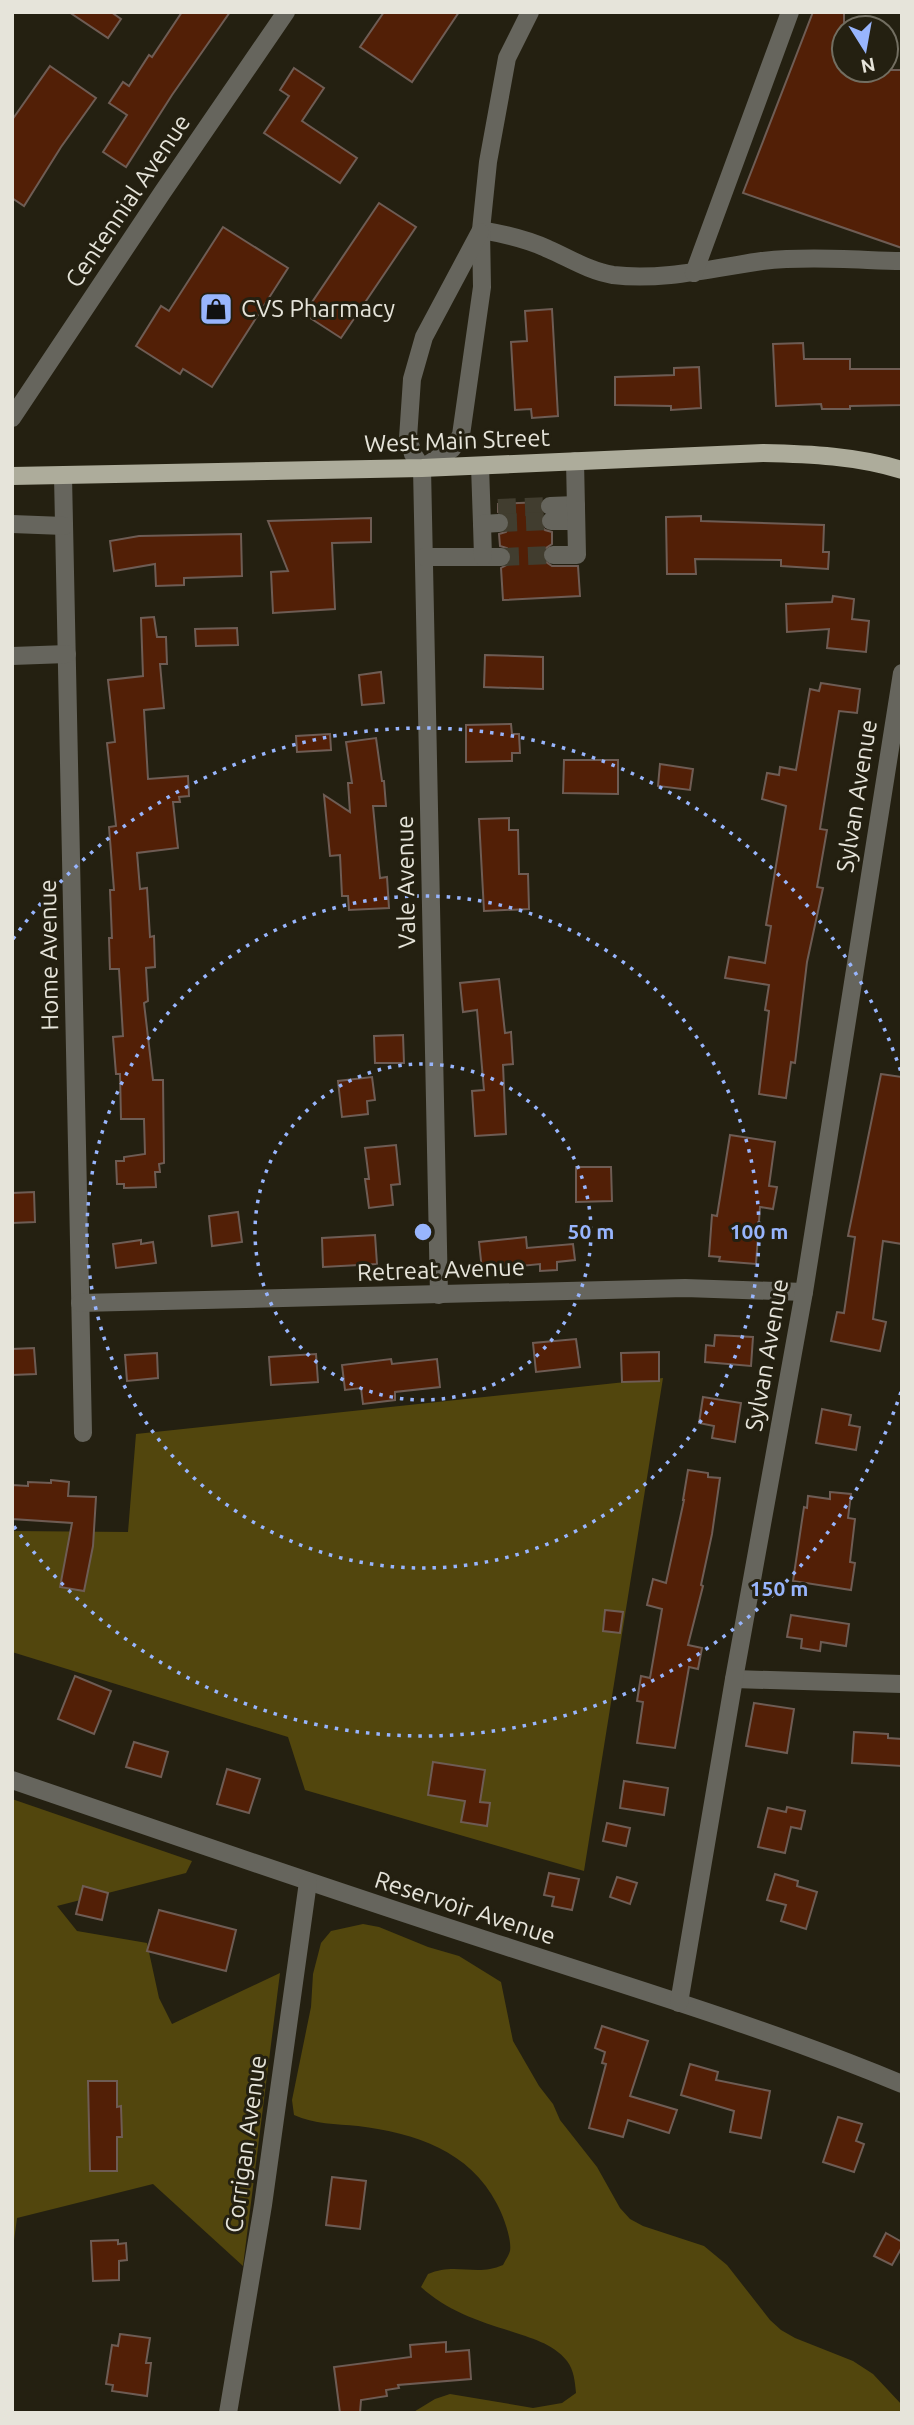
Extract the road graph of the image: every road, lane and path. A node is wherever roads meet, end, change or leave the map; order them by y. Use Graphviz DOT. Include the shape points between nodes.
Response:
graph roads {
  1 [pos="286,12"];
  2 [pos="530,12"];
  3 [pos="790,12"];
  4 [pos="481,230"];
  5 [pos="902,261"];
  6 [pos="694,273"];
  7 [pos="12,418"];
  8 [pos="575,461"];
  9 [pos="480,466"];
  10 [pos="422,468"];
  11 [pos="902,470"];
  12 [pos="12,476"];
  13 [pos="63,477"];
  14 [pos="576,513"];
  15 [pos="551,514"];
  16 [pos="12,524"];
  17 [pos="64,526"];
  18 [pos="553,555"];
  19 [pos="424,557"];
  20 [pos="67,654"];
  21 [pos="12,656"];
  22 [pos="902,673"];
  23 [pos="804,1292"];
  24 [pos="439,1295"];
  25 [pos="80,1303"];
  26 [pos="83,1433"];
  27 [pos="734,1679"];
  28 [pos="902,1684"];
  29 [pos="12,1780"];
  30 [pos="308,1882"];
  31 [pos="679,2003"];
  32 [pos="902,2084"];
  33 [pos="228,2413"];
  1 -- 7 [label="street, Centennial Avenue"];
  2 -- 4 [label="street" via="507,58 499,93"];
  3 -- 6 [label="street"];
  4 -- 6 [label="street" via="512,236 613,275"];
  4 -- 10 [label="street" via="424,337 412,379 408,438"];
  4 -- 10 [label="street" via="482,287 461,435 452,449"];
  5 -- 6 [label="street" via="764,261"];
  8 -- 9 [label="main road, West Main Street"];
  8 -- 11 [label="main road, West Main Street" via="810,454"];
  8 -- 14 [label="street"];
  9 -- 10 [label="main road, West Main Street"];
  9 -- 19 [label="street" via="490,516 491,557"];
  10 -- 13 [label="main road, West Main Street"];
  10 -- 19 [label="street, Vale Avenue"];
  12 -- 13 [label="main road, West Main Street"];
  13 -- 17 [label="street, Home Avenue"];
  14 -- 15 [label="street"];
  14 -- 18 [label="street" via="577,555"];
  16 -- 17 [label="street"];
  17 -- 20 [label="street, Home Avenue"];
  19 -- 24 [label="street, Vale Avenue"];
  20 -- 21 [label="street"];
  20 -- 25 [label="street, Home Avenue"];
  22 -- 23 [label="street, Sylvan Avenue"];
  23 -- 24 [label="street, Retreat Avenue" via="685,1288"];
  23 -- 27 [label="street, Sylvan Avenue"];
  24 -- 25 [label="street, Retreat Avenue"];
  25 -- 26 [label="street, Home Avenue"];
  27 -- 28 [label="street"];
  27 -- 31 [label="street, Sylvan Avenue"];
  29 -- 30 [label="street, Reservoir Avenue"];
  30 -- 31 [label="street, Reservoir Avenue"];
  30 -- 33 [label="street, Corrigan Avenue" via="263,2205"];
  31 -- 32 [label="street, Reservoir Avenue"];
}
